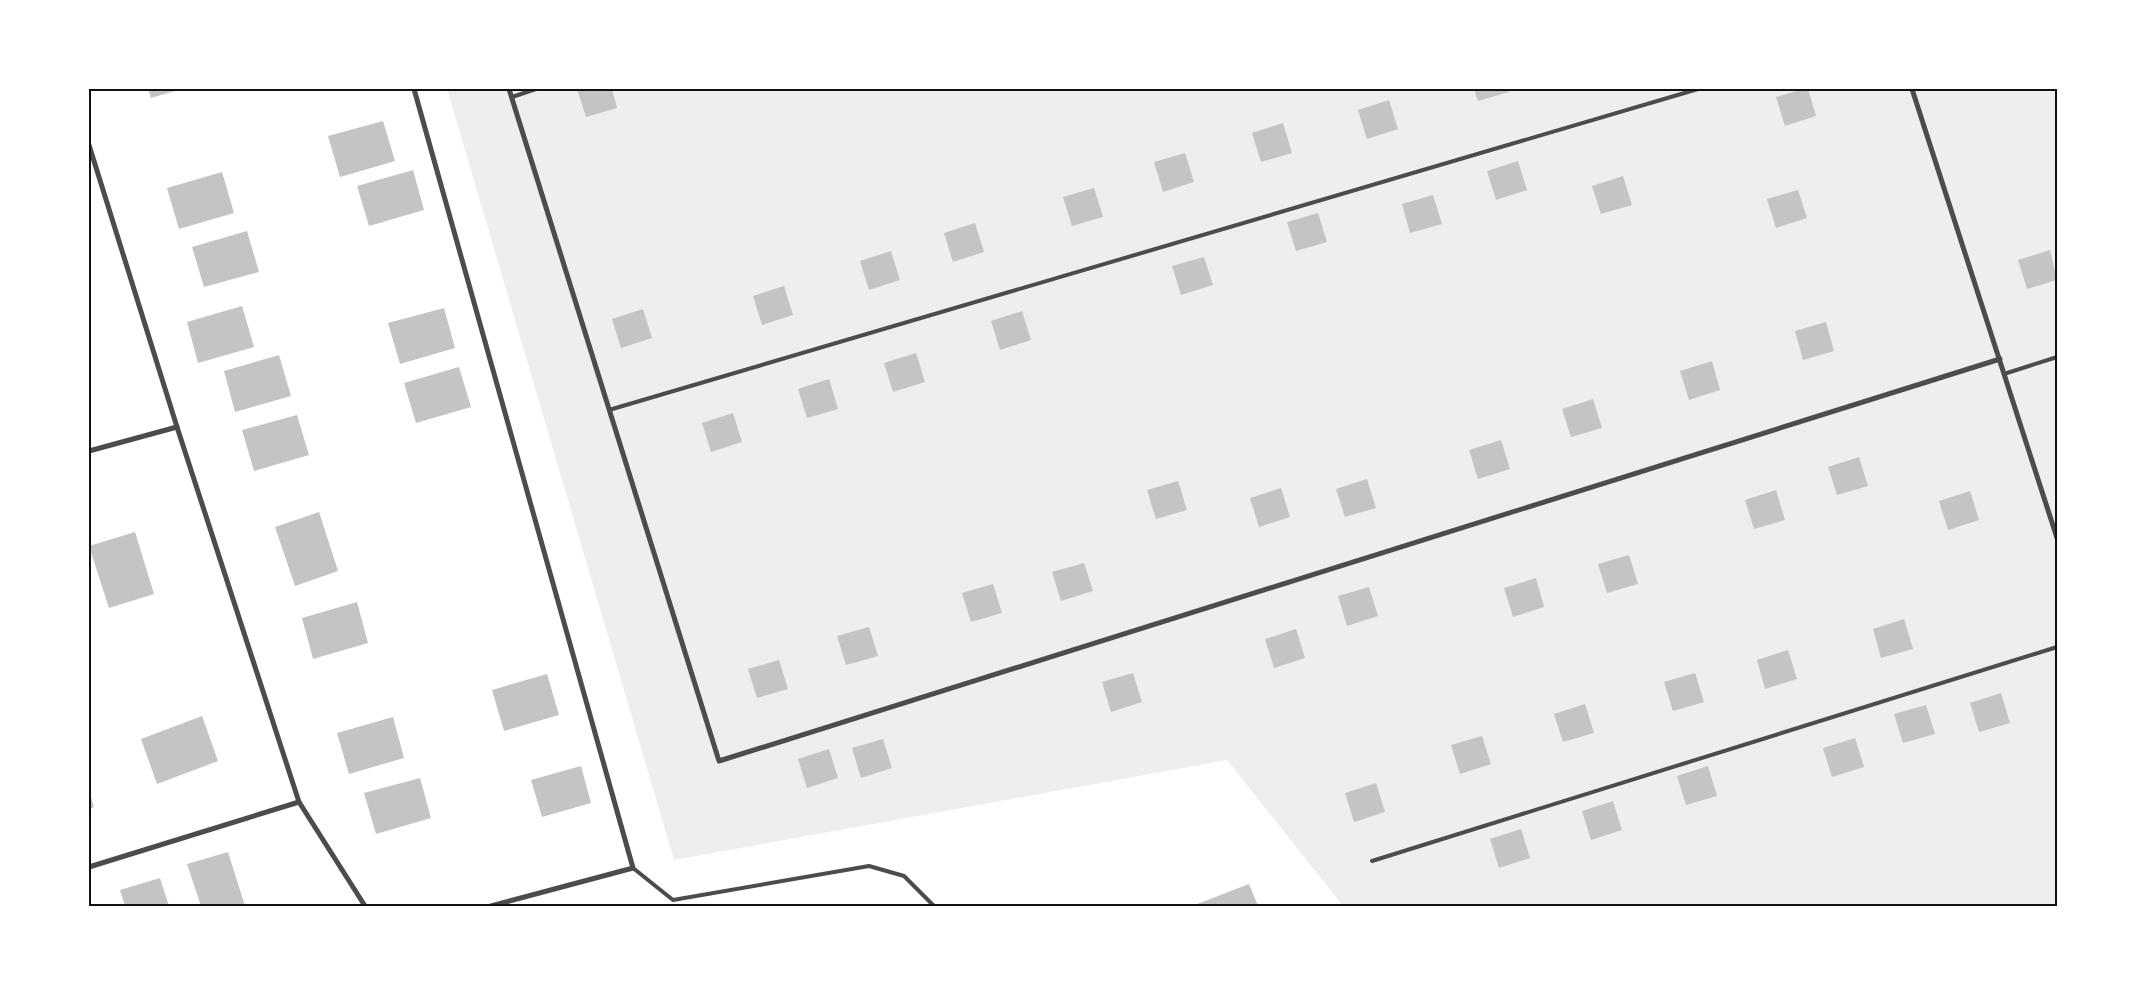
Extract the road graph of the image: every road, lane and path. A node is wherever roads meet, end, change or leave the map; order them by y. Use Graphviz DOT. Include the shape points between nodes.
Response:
graph roads {
  1 [pos="414,89"];
  2 [pos="509,89"];
  3 [pos="536,89"];
  4 [pos="1698,89"];
  5 [pos="1912,89"];
  6 [pos="512,96"];
  7 [pos="89,145"];
  8 [pos="2057,357"];
  9 [pos="2000,360"];
  10 [pos="2004,374"];
  11 [pos="610,410"];
  12 [pos="177,427"];
  13 [pos="89,451"];
  14 [pos="2057,538"];
  15 [pos="2057,647"];
  16 [pos="299,802"];
  17 [pos="1372,861"];
  18 [pos="89,867"];
  19 [pos="633,868"];
  20 [pos="365,906"];
  21 [pos="490,906"];
  22 [pos="934,906"];
  1 -- 19 [label="street"];
  2 -- 6 [label="street"];
  3 -- 6 [label="lane"];
  4 -- 11 [label="lane"];
  5 -- 9 [label="street"];
  6 -- 11 [label="street"];
  7 -- 12 [label="street"];
  8 -- 10 [label="lane"];
  9 -- 10 [label="street"];
  9 -- 11 [label="street" via="719,761"];
  10 -- 14 [label="street"];
  12 -- 13 [label="street"];
  12 -- 16 [label="street"];
  15 -- 17 [label="lane"];
  16 -- 18 [label="street"];
  16 -- 20 [label="street"];
  19 -- 21 [label="street"];
  19 -- 22 [label="lane" via="673,900 870,866 904,876"];
}
